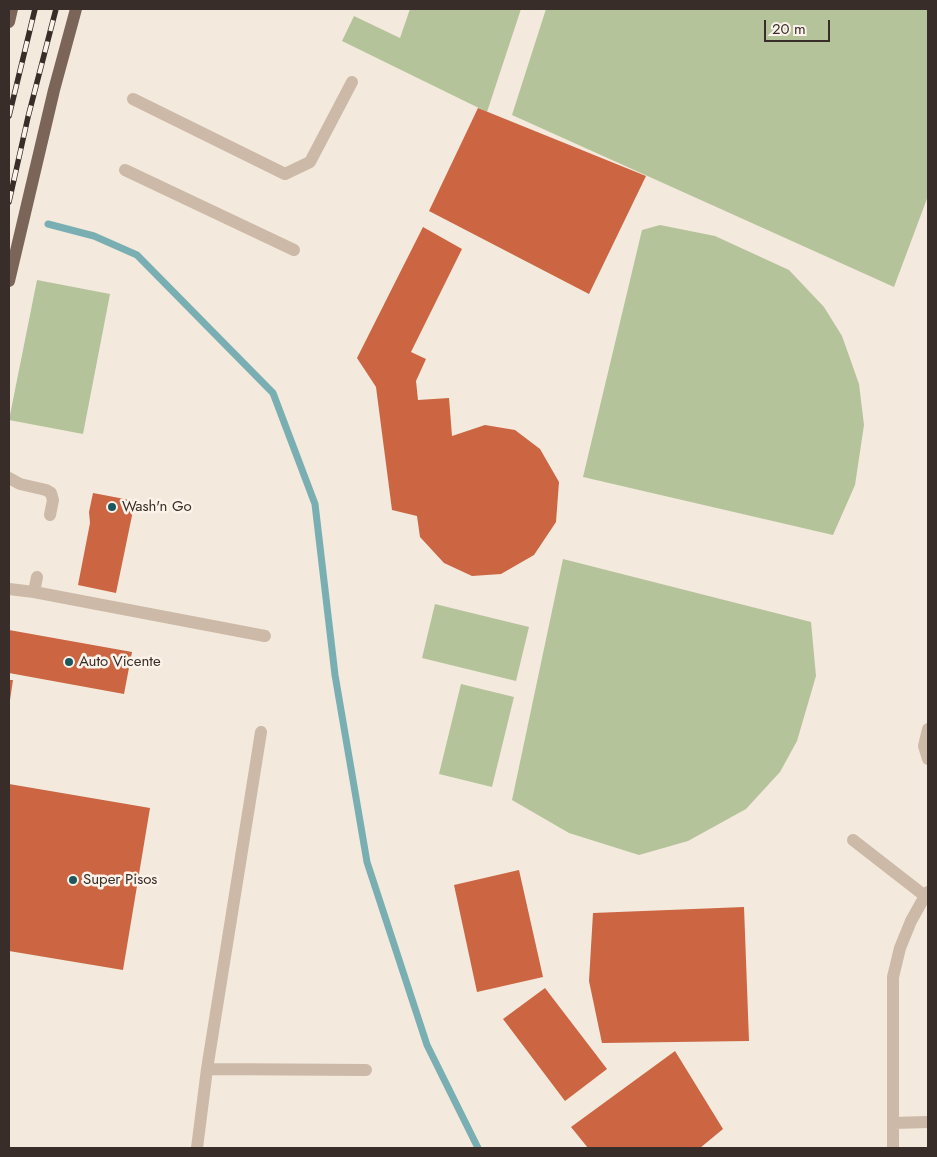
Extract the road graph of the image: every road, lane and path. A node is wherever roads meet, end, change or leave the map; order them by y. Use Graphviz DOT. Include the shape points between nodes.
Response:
graph roads {
  1 [pos="12,9"];
  2 [pos="76,9"];
  3 [pos="9,22"];
  4 [pos="352,82"];
  5 [pos="133,99"];
  6 [pos="125,170"];
  7 [pos="294,250"];
  8 [pos="9,281"];
  9 [pos="9,478"];
  10 [pos="50,515"];
  11 [pos="37,577"];
  12 [pos="9,589"];
  13 [pos="34,592"];
  14 [pos="265,636"];
  15 [pos="928,729"];
  16 [pos="261,732"];
  17 [pos="928,759"];
  18 [pos="853,840"];
  19 [pos="926,894"];
  20 [pos="207,1069"];
  21 [pos="366,1070"];
  22 [pos="928,1122"];
  23 [pos="893,1123"];
  24 [pos="197,1148"];
  25 [pos="893,1148"];
  1 -- 3 [label="main road"];
  2 -- 8 [label="main road"];
  4 -- 5 [label="street" via="310,162 285,174"];
  6 -- 7 [label="street"];
  9 -- 10 [label="street" via="51,494"];
  11 -- 13 [label="street"];
  12 -- 13 [label="street"];
  13 -- 14 [label="street"];
  15 -- 17 [label="street" via="924,746"];
  16 -- 20 [label="street"];
  18 -- 19 [label="street"];
  19 -- 23 [label="street" via="900,948 893,977"];
  20 -- 21 [label="street"];
  20 -- 24 [label="street"];
  22 -- 23 [label="street"];
  23 -- 25 [label="street"];
}
